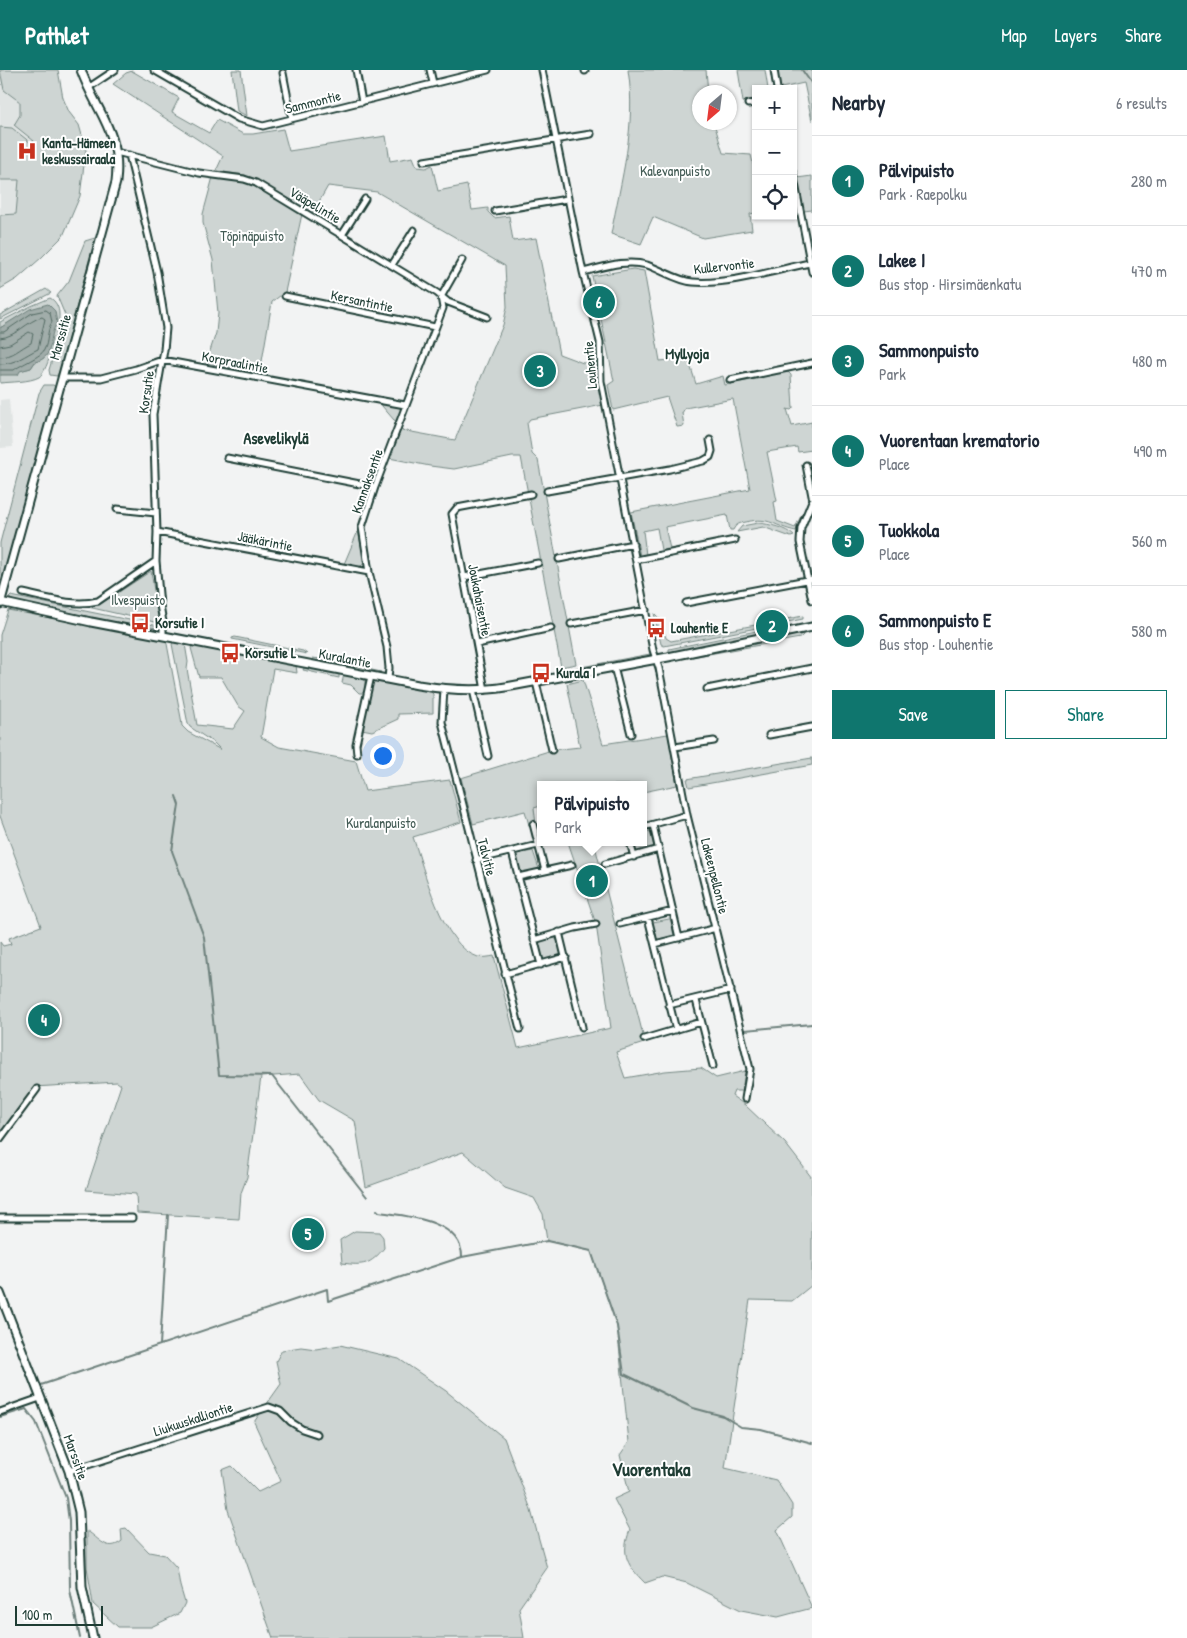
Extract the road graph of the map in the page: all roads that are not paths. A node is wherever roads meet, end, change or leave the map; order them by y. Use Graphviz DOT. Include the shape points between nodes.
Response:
graph roads {
  1 [pos="76,70"];
  2 [pos="81,70"];
  3 [pos="114,70"];
  4 [pos="154,70"];
  5 [pos="356,70"];
  6 [pos="430,70"];
  7 [pos="488,70"];
  8 [pos="542,70"];
  9 [pos="774,70"];
  10 [pos="283,73"];
  11 [pos="87,84"];
  12 [pos="433,84"];
  13 [pos="776,85"];
  14 [pos="362,102"];
  15 [pos="748,104"];
  16 [pos="752,104"];
  17 [pos="292,119"];
  18 [pos="591,134"];
  19 [pos="557,138"];
  20 [pos="116,152"];
  21 [pos="129,155"];
  22 [pos="424,161"];
  23 [pos="793,175"];
  24 [pos="365,199"];
  25 [pos="567,199"];
  26 [pos="495,211"];
  27 [pos="414,230"];
  28 [pos="342,235"];
  29 [pos="462,260"];
  30 [pos="810,263"];
  31 [pos="392,265"];
  32 [pos="583,272"];
  33 [pos="812,272"];
  34 [pos="286,296"];
  35 [pos="442,297"];
  36 [pos="487,317"];
  37 [pos="435,327"];
  38 [pos="162,360"];
  39 [pos="812,363"];
  40 [pos="62,378"];
  41 [pos="730,380"];
  42 [pos="405,405"];
  43 [pos="710,440"];
  44 [pos="227,458"];
  45 [pos="806,465"];
  46 [pos="620,478"];
  47 [pos="375,487"];
  48 [pos="547,491"];
  49 [pos="531,494"];
  50 [pos="812,496"];
  51 [pos="812,501"];
  52 [pos="117,509"];
  53 [pos="156,513"];
  54 [pos="157,532"];
  55 [pos="735,540"];
  56 [pos="633,544"];
  57 [pos="559,559"];
  58 [pos="636,560"];
  59 [pos="156,561"];
  60 [pos="538,563"];
  61 [pos="369,572"];
  62 [pos="464,577"];
  63 [pos="810,579"];
  64 [pos="23,593"];
  65 [pos="812,600"];
  66 [pos="0,603"];
  67 [pos="686,603"];
  68 [pos="646,610"];
  69 [pos="570,624"];
  70 [pos="551,628"];
  71 [pos="812,628"];
  72 [pos="163,635"];
  73 [pos="477,644"];
  74 [pos="656,659"];
  75 [pos="614,667"];
  76 [pos="812,668"];
  77 [pos="371,676"];
  78 [pos="388,679"];
  79 [pos="536,682"];
  80 [pos="444,689"];
  81 [pos="707,689"];
  82 [pos="473,690"];
  83 [pos="485,690"];
  84 [pos="812,727"];
  85 [pos="631,734"];
  86 [pos="769,735"];
  87 [pos="714,741"];
  88 [pos="675,747"];
  89 [pos="552,750"];
  90 [pos="357,754"];
  91 [pos="488,756"];
  92 [pos="688,814"];
  93 [pos="534,824"];
  94 [pos="653,825"];
  95 [pos="647,827"];
  96 [pos="537,840"];
  97 [pos="537,845"];
  98 [pos="538,846"];
  99 [pos="631,846"];
  100 [pos="659,849"];
  101 [pos="512,852"];
  102 [pos="634,857"];
  103 [pos="476,860"];
  104 [pos="605,864"];
  105 [pos="572,865"];
  106 [pos="546,871"];
  107 [pos="518,877"];
  108 [pos="673,911"];
  109 [pos="648,918"];
  110 [pos="596,924"];
  111 [pos="620,924"];
  112 [pos="716,928"];
  113 [pos="559,932"];
  114 [pos="679,938"];
  115 [pos="534,940"];
  116 [pos="655,944"];
  117 [pos="566,958"];
  118 [pos="541,965"];
  119 [pos="505,974"];
  120 [pos="731,990"];
  121 [pos="696,1000"];
  122 [pos="669,1005"];
  123 [pos="701,1022"];
  124 [pos="582,1027"];
  125 [pos="520,1030"];
  126 [pos="676,1030"];
  127 [pos="644,1039"];
  128 [pos="713,1066"];
  129 [pos="37,1089"];
  130 [pos="745,1099"];
  131 [pos="0,1139"];
  132 [pos="0,1218"];
  133 [pos="132,1218"];
  134 [pos="0,1293"];
  135 [pos="40,1398"];
  136 [pos="0,1412"];
  137 [pos="317,1434"];
  138 [pos="69,1471"];
  139 [pos="93,1638"];
  1 -- 11 [label="main road, Marssitie"];
  2 -- 11 [label="main road, Marssitie"];
  3 -- 11 [label="street"];
  4 -- 17 [label="street, Sammontie" via="247,122 264,126"];
  5 -- 14 [label="street"];
  6 -- 12 [label="street"];
  7 -- 12 [label="street, Sammontie"];
  8 -- 19 [label="street, Louhentie"];
  9 -- 13 [label="street"];
  10 -- 17 [label="street"];
  11 -- 20 [label="main road, Marssitie" via="107,121"];
  12 -- 14 [label="street, Sammontie"];
  14 -- 17 [label="street, Sammontie"];
  15 -- 16 [label="street"];
  18 -- 19 [label="street"];
  19 -- 22 [label="street"];
  19 -- 25 [label="street, Louhentie"];
  20 -- 21 [label="street, Vääpelintie"];
  20 -- 40 [label="main road, Marssitie" via="116,182"];
  21 -- 28 [label="street, Vääpelintie" via="199,173 256,183"];
  21 -- 38 [label="street, Korsutie" via="163,308 166,328"];
  23 -- 30 [label="street"];
  24 -- 28 [label="street"];
  25 -- 26 [label="street"];
  25 -- 32 [label="street, Louhentie"];
  27 -- 31 [label="street"];
  28 -- 31 [label="street, Vääpelintie"];
  29 -- 35 [label="street, Kannaksentie"];
  30 -- 32 [label="street, Kullervontie" via="741,278 700,282 630,263 610,264"];
  30 -- 33 [label="street"];
  31 -- 35 [label="street, Vääpelintie"];
  32 -- 46 [label="street, Louhentie" via="600,342 601,381"];
  34 -- 37 [label="street, Kersantintie"];
  35 -- 36 [label="street, Vääpelintie"];
  35 -- 37 [label="street, Kannaksentie" via="443,308"];
  37 -- 42 [label="street, Kannaksentie"];
  38 -- 40 [label="street, Korpraalintie" via="101,378"];
  38 -- 42 [label="street, Korpraalintie"];
  38 -- 53 [label="street, Korsutie" via="153,414"];
  39 -- 41 [label="street"];
  40 -- 66 [label="main road, Marssitie"];
  42 -- 47 [label="street, Kannaksentie"];
  43 -- 46 [label="street" via="710,457 703,461"];
  44 -- 47 [label="street"];
  45 -- 50 [label="street"];
  46 -- 48 [label="street"];
  46 -- 56 [label="street, Louhentie"];
  47 -- 61 [label="street, Kannaksentie" via="362,527"];
  49 -- 62 [label="street, Joukahaisentie" via="457,508 452,514"];
  51 -- 63 [label="street" via="800,534"];
  52 -- 53 [label="street"];
  53 -- 54 [label="street, Korsutie"];
  54 -- 59 [label="street, Korsutie"];
  54 -- 61 [label="street, Jääkärintie"];
  55 -- 58 [label="street"];
  56 -- 57 [label="street"];
  56 -- 58 [label="street, Louhentie"];
  58 -- 68 [label="street, Louhentie"];
  59 -- 64 [label="street" via="98,601 87,604"];
  59 -- 72 [label="street, Korsutie"];
  60 -- 62 [label="street"];
  61 -- 78 [label="street, Kannaksentie" via="388,647"];
  62 -- 73 [label="street, Joukahaisentie"];
  63 -- 65 [label="street"];
  63 -- 67 [label="street"];
  66 -- 72 [label="main road, Kuralantie"];
  68 -- 69 [label="street"];
  68 -- 74 [label="street, Louhentie"];
  70 -- 73 [label="street"];
  71 -- 74 [label="main road, Kuralantie"];
  72 -- 77 [label="main road, Kuralantie"];
  73 -- 83 [label="street, Joukahaisentie"];
  74 -- 75 [label="main road, Kuralantie"];
  74 -- 88 [label="street, Lakeenpellontie"];
  75 -- 79 [label="main road, Kuralantie"];
  75 -- 85 [label="street"];
  76 -- 81 [label="street"];
  77 -- 78 [label="main road, Kuralantie"];
  77 -- 90 [label="street" via="356,744"];
  78 -- 80 [label="main road, Kuralantie"];
  79 -- 83 [label="main road, Kuralantie"];
  79 -- 89 [label="street"];
  80 -- 82 [label="main road, Kuralantie"];
  80 -- 103 [label="street, Talvitie" via="442,722"];
  82 -- 83 [label="main road, Kuralantie"];
  82 -- 91 [label="street"];
  84 -- 86 [label="street"];
  87 -- 88 [label="street"];
  88 -- 92 [label="street, Lakeenpellontie"];
  92 -- 94 [label="street"];
  92 -- 112 [label="street, Lakeenpellontie"];
  93 -- 96 [label="street"];
  94 -- 95 [label="street"];
  94 -- 100 [label="street"];
  97 -- 101 [label="street"];
  98 -- 106 [label="street"];
  99 -- 102 [label="street"];
  100 -- 102 [label="street"];
  100 -- 108 [label="street"];
  101 -- 103 [label="street"];
  101 -- 107 [label="street"];
  102 -- 104 [label="street"];
  103 -- 119 [label="street, Talvitie"];
  105 -- 106 [label="street"];
  106 -- 107 [label="street"];
  107 -- 115 [label="street"];
  108 -- 109 [label="street"];
  108 -- 114 [label="street"];
  109 -- 111 [label="street"];
  109 -- 116 [label="street"];
  110 -- 113 [label="street"];
  112 -- 114 [label="street"];
  112 -- 120 [label="street, Lakeenpellontie"];
  113 -- 115 [label="street"];
  113 -- 117 [label="street"];
  114 -- 116 [label="street"];
  115 -- 118 [label="street"];
  116 -- 122 [label="street"];
  117 -- 118 [label="street"];
  117 -- 124 [label="street"];
  118 -- 119 [label="street"];
  119 -- 125 [label="street, Talvitie"];
  120 -- 121 [label="street"];
  120 -- 130 [label="street, Lakeenpellontie" via="750,1069"];
  121 -- 122 [label="street"];
  121 -- 123 [label="street"];
  122 -- 126 [label="street"];
  123 -- 126 [label="street"];
  123 -- 128 [label="street"];
  126 -- 127 [label="street"];
  129 -- 131 [label="street"];
  132 -- 133 [label="street"];
  134 -- 135 [label="main road, Marssitie"];
  135 -- 136 [label="street"];
  135 -- 138 [label="main road, Marssitie"];
  137 -- 138 [label="street, Liukuuskalliontie" via="302,1429 280,1411 268,1407"];
  138 -- 139 [label="main road, Marssitie" via="79,1512 82,1587"];
}
